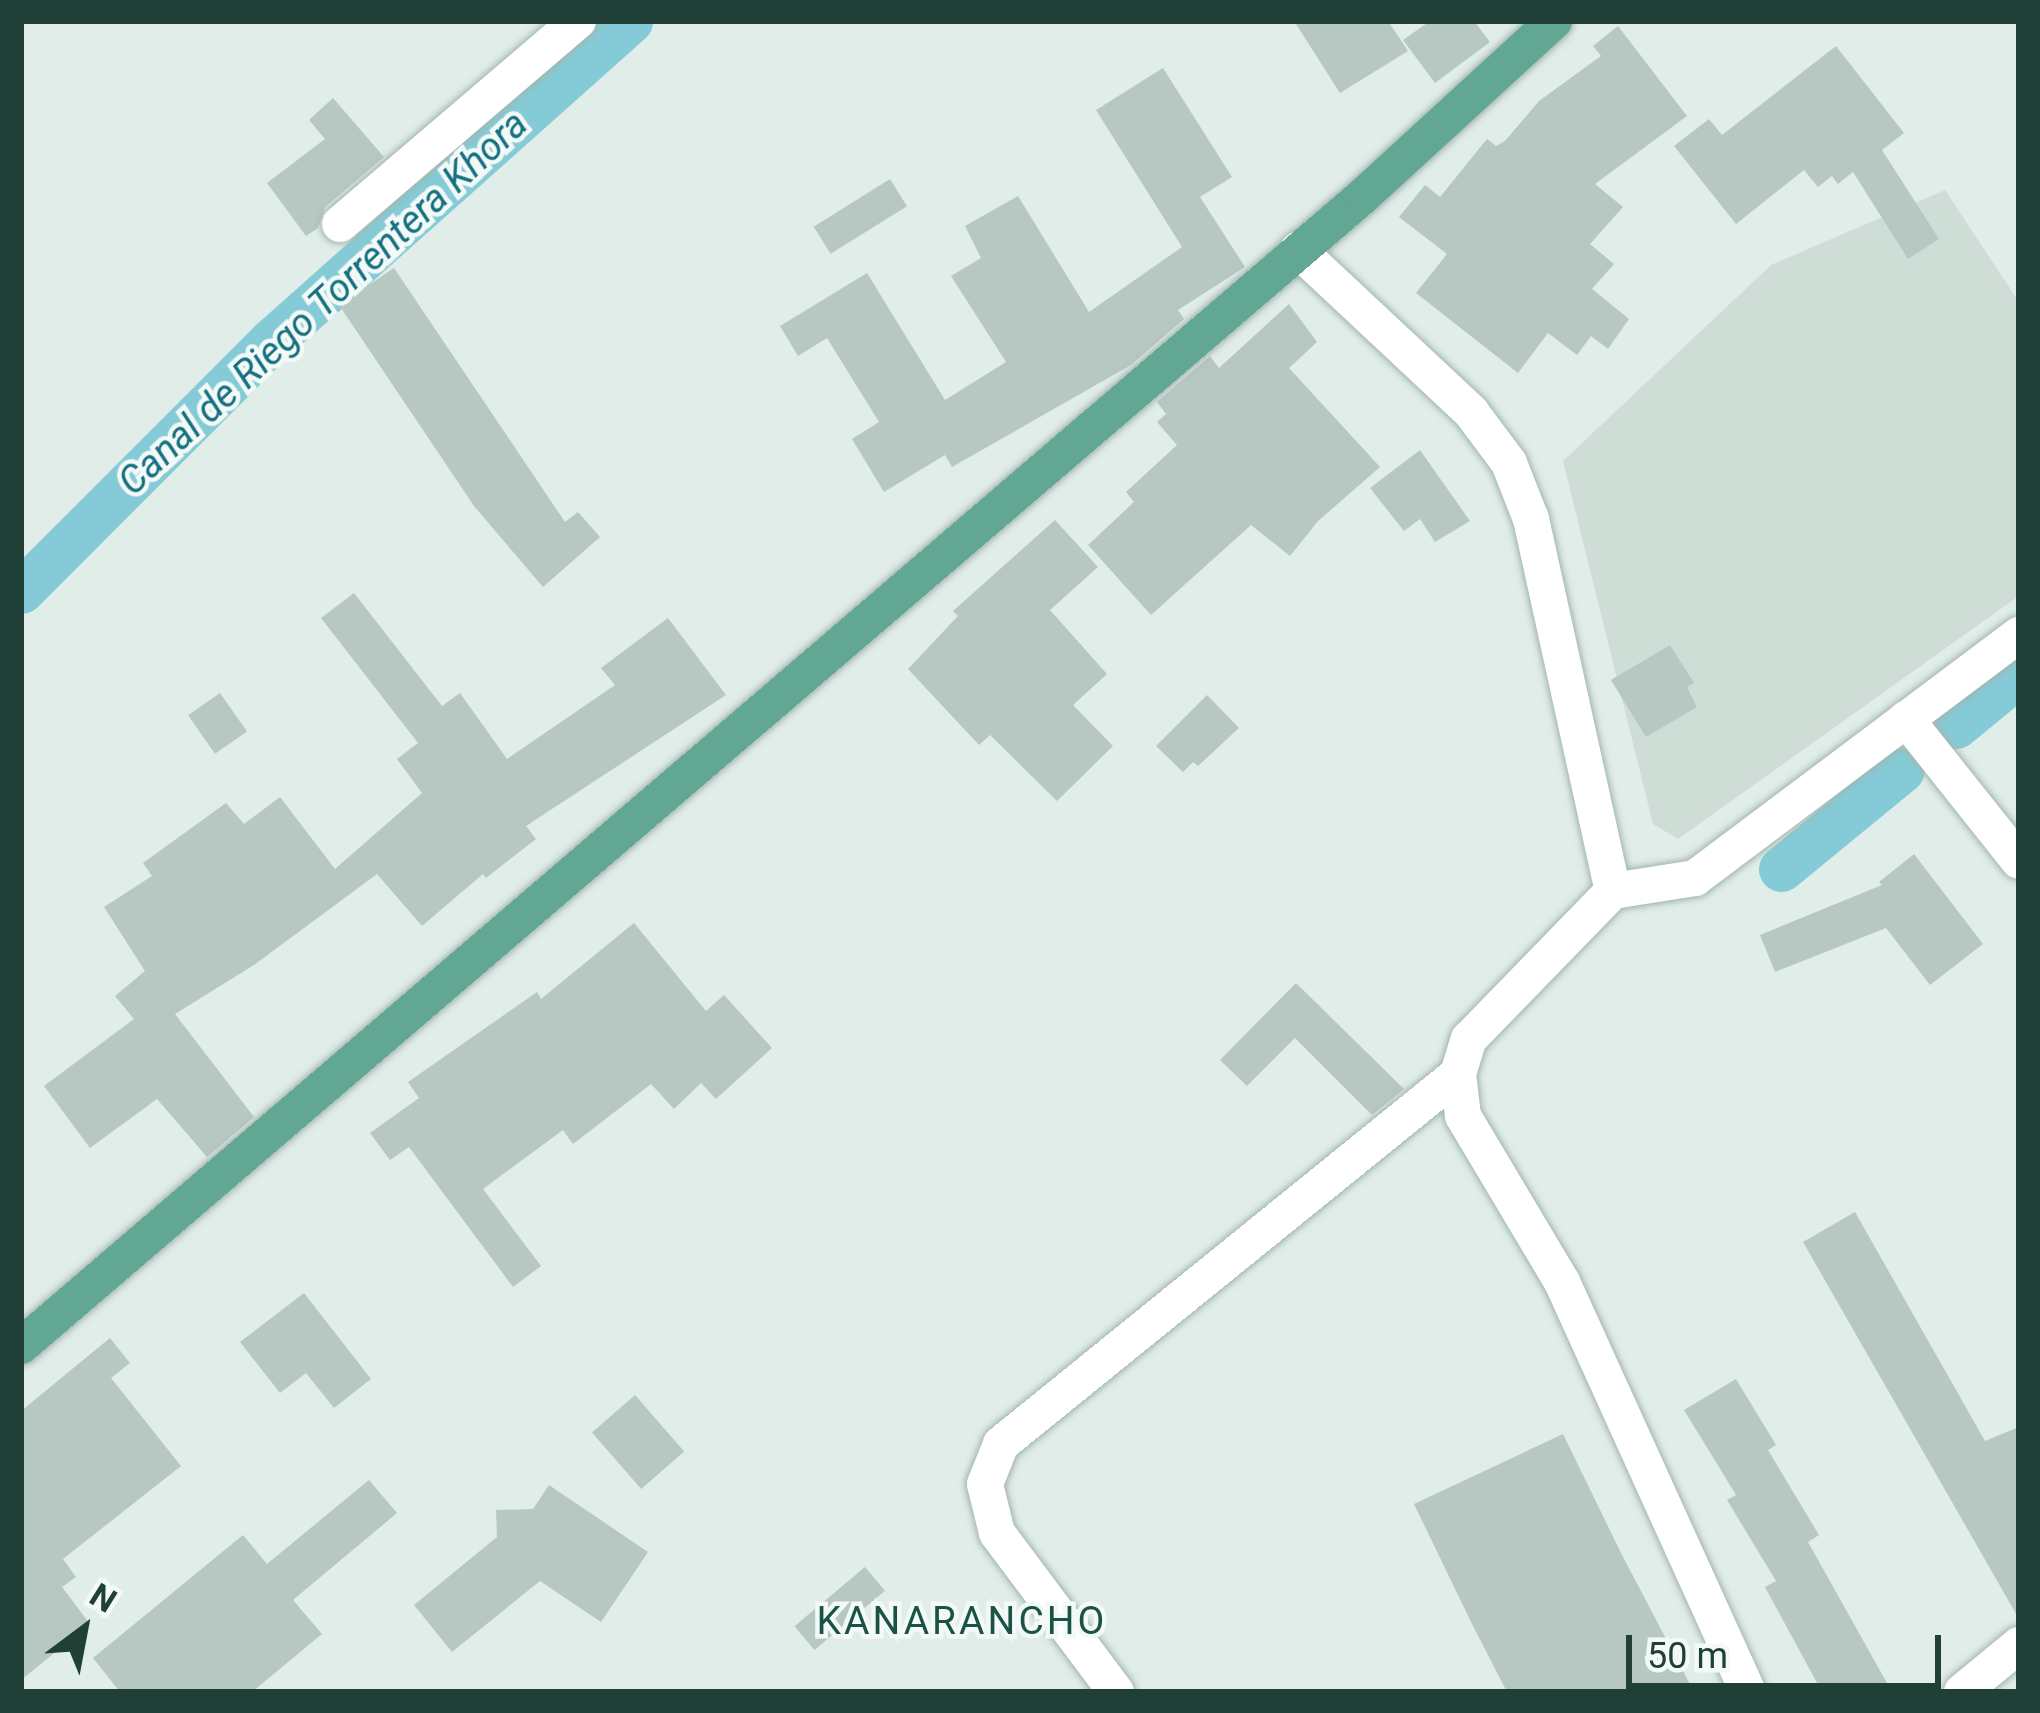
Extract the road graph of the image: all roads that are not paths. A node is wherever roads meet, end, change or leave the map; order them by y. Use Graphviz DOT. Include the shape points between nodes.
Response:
graph roads {
  1 [pos="578,21"];
  2 [pos="1554,21"];
  3 [pos="340,224"];
  4 [pos="1298,250"];
  5 [pos="2019,635"];
  6 [pos="1906,719"];
  7 [pos="2019,861"];
  8 [pos="1613,891"];
  9 [pos="1458,1074"];
  10 [pos="21,1346"];
  11 [pos="2019,1645"];
  12 [pos="1116,1692"];
  13 [pos="1748,1692"];
  14 [pos="1962,1692"];
  1 -- 3 [label="street"];
  2 -- 4 [label="main road"];
  4 -- 8 [label="street" via="1471,412 1509,463 1531,519"];
  4 -- 10 [label="main road"];
  5 -- 6 [label="street"];
  6 -- 7 [label="street"];
  6 -- 8 [label="street" via="1695,878"];
  8 -- 9 [label="street" via="1469,1039"];
  9 -- 12 [label="street" via="1001,1444 985,1484 997,1533"];
  9 -- 13 [label="street" via="1463,1116 1562,1282"];
  11 -- 14 [label="street"];
}
